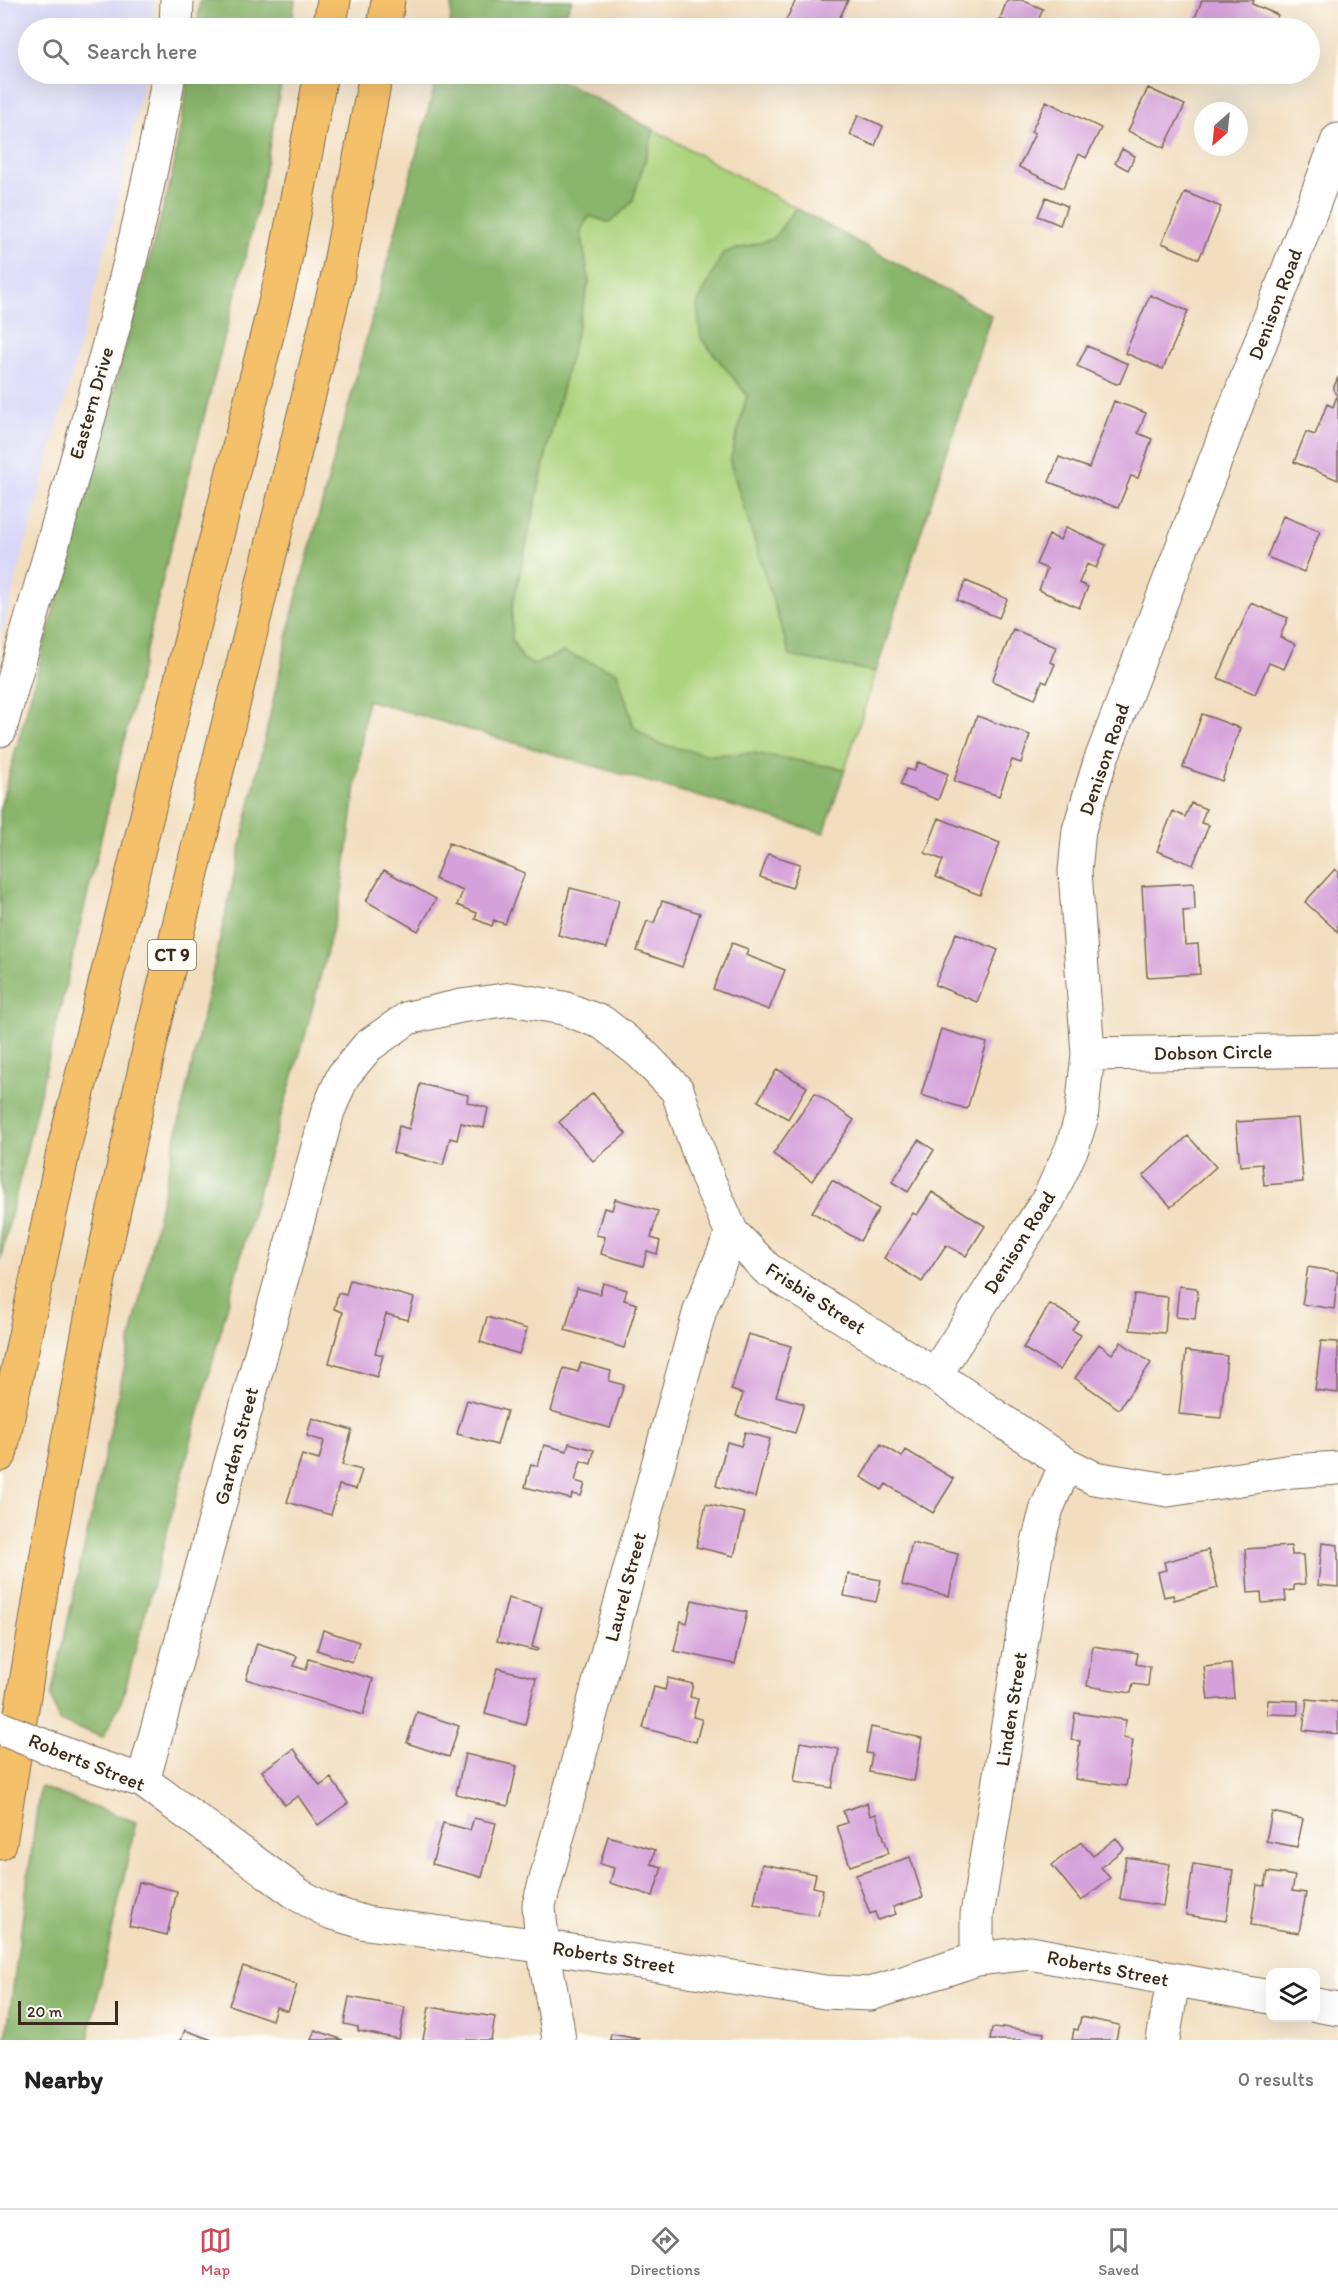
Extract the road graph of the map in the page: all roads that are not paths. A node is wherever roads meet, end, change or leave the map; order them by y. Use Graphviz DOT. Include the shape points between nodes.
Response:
graph roads {
  1 [pos="177,0"];
  2 [pos="334,0"];
  3 [pos="388,0"];
  4 [pos="176,18"];
  5 [pos="331,18"];
  6 [pos="385,18"];
  7 [pos="167,84"];
  8 [pos="319,84"];
  9 [pos="374,84"];
  10 [pos="1338,140"];
  11 [pos="0,730"];
  12 [pos="1338,1050"];
  13 [pos="1088,1054"];
  14 [pos="328,1111"];
  15 [pos="732,1233"];
  16 [pos="935,1375"];
  17 [pos="0,1455"];
  18 [pos="1066,1464"];
  19 [pos="1338,1468"];
  20 [pos="0,1728"];
  21 [pos="143,1781"];
  22 [pos="0,1843"];
  23 [pos="541,1946"];
  24 [pos="977,1959"];
  25 [pos="1173,1981"];
  26 [pos="1266,1996"];
  27 [pos="1320,2006"];
  28 [pos="1338,2009"];
  29 [pos="560,2040"];
  30 [pos="1163,2040"];
  1 -- 4 [label="street"];
  2 -- 5 [label="highway"];
  3 -- 6 [label="highway"];
  7 -- 11 [label="street, Eastern Drive" via="156,154 125,281"];
  8 -- 17 [label="highway" via="280,282 63,1152"];
  9 -- 22 [label="highway, CT 9" via="336,284 152,1036 98,1285 48,1548"];
  10 -- 13 [label="street, Denison Road" via="1100,762 1079,830 1075,871 1077,921"];
  12 -- 13 [label="street, Dobson Circle"];
  13 -- 16 [label="street, Denison Road" via="1081,1119 1049,1198"];
  14 -- 15 [label="street, Frisbie Street" via="349,1068 368,1046 408,1018 511,999 563,1008 603,1023 641,1053 677,1090 708,1179"];
  14 -- 21 [label="street, Garden Street"];
  15 -- 16 [label="street, Frisbie Street" via="767,1269"];
  15 -- 23 [label="street, Laurel Street" via="700,1311 542,1893"];
  16 -- 18 [label="street, Frisbie Street"];
  18 -- 19 [label="street, Frisbie Street" via="1094,1478 1168,1490 1292,1470"];
  18 -- 24 [label="street, Linden Street" via="1047,1508 1038,1542 977,1915"];
  20 -- 21 [label="street, Roberts Street, bridge"];
  21 -- 23 [label="street, Roberts Street" via="299,1895 330,1912 366,1923"];
  23 -- 24 [label="street, Roberts Street" via="825,1992 870,1994"];
  23 -- 29 [label="street, Laurel Street" via="552,1985"];
  24 -- 25 [label="street, Roberts Street" via="1030,1953"];
  25 -- 26 [label="street, Roberts Street"];
  25 -- 30 [label="street"];
  27 -- 28 [label="street"];
}
